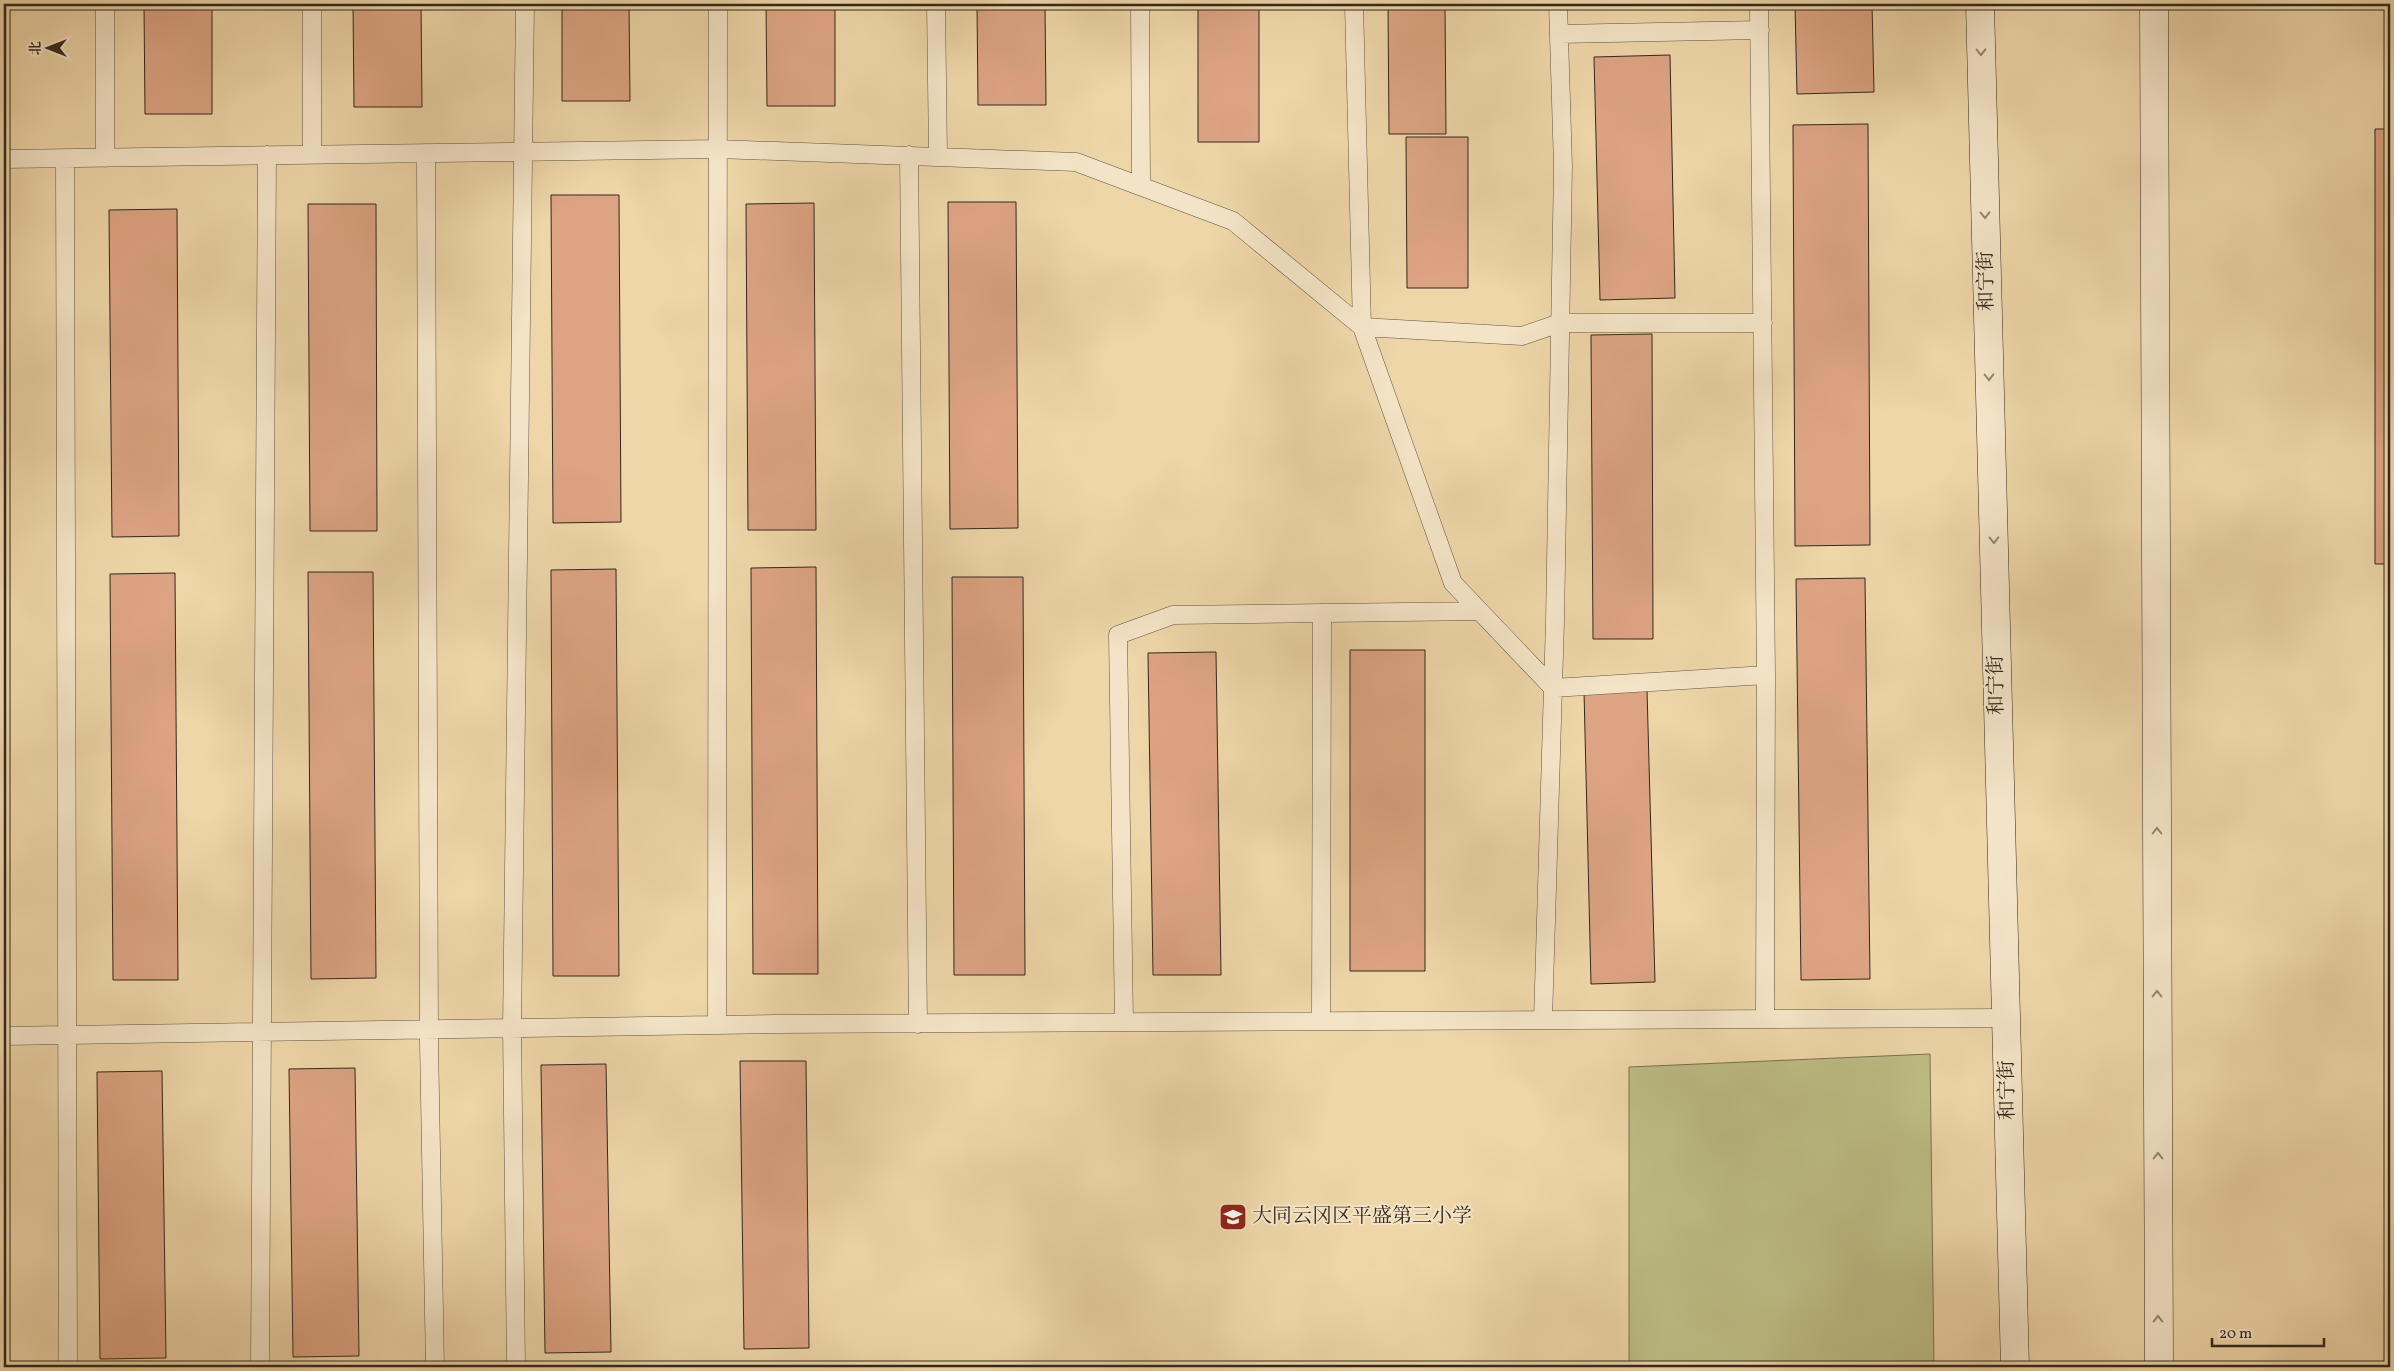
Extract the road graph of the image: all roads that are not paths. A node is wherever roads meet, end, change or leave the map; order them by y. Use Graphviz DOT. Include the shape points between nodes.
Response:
graph roads {
  1 [pos="105,4"];
  2 [pos="312,4"];
  3 [pos="525,4"];
  4 [pos="718,4"];
  5 [pos="936,4"];
  6 [pos="1140,4"];
  7 [pos="1354,4"];
  8 [pos="1558,4"];
  9 [pos="1759,4"];
  10 [pos="1980,4"];
  11 [pos="2154,4"];
  12 [pos="1760,30"];
  13 [pos="1559,34"];
  14 [pos="719,149"];
  15 [pos="524,152"];
  16 [pos="426,153"];
  17 [pos="312,154"];
  18 [pos="267,155"];
  19 [pos="909,155"];
  20 [pos="938,156"];
  21 [pos="66,158"];
  22 [pos="106,158"];
  23 [pos="4,159"];
  24 [pos="1141,186"];
  25 [pos="1560,323"];
  26 [pos="1763,323"];
  27 [pos="1362,327"];
  28 [pos="1480,611"];
  29 [pos="1322,613"];
  30 [pos="1766,675"];
  31 [pos="1553,688"];
  32 [pos="2006,1018"];
  33 [pos="1765,1019"];
  34 [pos="1543,1020"];
  35 [pos="1321,1021"];
  36 [pos="1124,1022"];
  37 [pos="918,1024"];
  38 [pos="717,1025"];
  39 [pos="512,1028"];
  40 [pos="429,1029"];
  41 [pos="262,1032"];
  42 [pos="69,1035"];
  43 [pos="4,1036"];
  44 [pos="68,1367"];
  45 [pos="260,1367"];
  46 [pos="435,1367"];
  47 [pos="516,1367"];
  48 [pos="2015,1367"];
  49 [pos="2158,1367"];
  1 -- 22 [label="lane"];
  2 -- 17 [label="lane"];
  3 -- 15 [label="lane"];
  4 -- 14 [label="lane"];
  5 -- 20 [label="lane"];
  6 -- 24 [label="lane"];
  7 -- 27 [label="lane"];
  8 -- 13 [label="lane"];
  9 -- 12 [label="lane"];
  10 -- 32 [label="main road, 和宁街, one-way"];
  49 -- 11 [label="main road, one-way"];
  12 -- 13 [label="lane"];
  12 -- 26 [label="lane"];
  13 -- 25 [label="lane" via="1563,166"];
  14 -- 15 [label="lane"];
  14 -- 19 [label="lane"];
  14 -- 38 [label="lane"];
  15 -- 16 [label="lane"];
  15 -- 39 [label="lane"];
  16 -- 17 [label="lane"];
  16 -- 40 [label="lane"];
  17 -- 18 [label="lane"];
  18 -- 22 [label="lane"];
  18 -- 41 [label="lane"];
  19 -- 20 [label="lane"];
  19 -- 37 [label="lane"];
  20 -- 24 [label="lane" via="1076,162"];
  21 -- 22 [label="lane"];
  21 -- 23 [label="lane"];
  21 -- 42 [label="lane"];
  24 -- 27 [label="lane" via="1233,221"];
  25 -- 26 [label="lane"];
  25 -- 27 [label="lane" via="1522,336"];
  25 -- 31 [label="lane"];
  26 -- 30 [label="lane"];
  27 -- 28 [label="lane" via="1453,583"];
  28 -- 29 [label="lane"];
  28 -- 31 [label="lane"];
  29 -- 35 [label="lane"];
  29 -- 36 [label="lane" via="1173,616 1118,635"];
  30 -- 31 [label="lane"];
  30 -- 33 [label="lane"];
  31 -- 34 [label="lane"];
  32 -- 33 [label="lane"];
  32 -- 48 [label="main road, 和宁街"];
  33 -- 34 [label="lane"];
  34 -- 35 [label="lane"];
  35 -- 36 [label="lane"];
  36 -- 37 [label="lane"];
  37 -- 38 [label="lane"];
  38 -- 39 [label="lane"];
  39 -- 40 [label="lane"];
  39 -- 47 [label="lane"];
  40 -- 41 [label="lane"];
  40 -- 46 [label="lane"];
  41 -- 42 [label="lane"];
  41 -- 45 [label="lane"];
  42 -- 43 [label="lane"];
  42 -- 44 [label="lane"];
}
